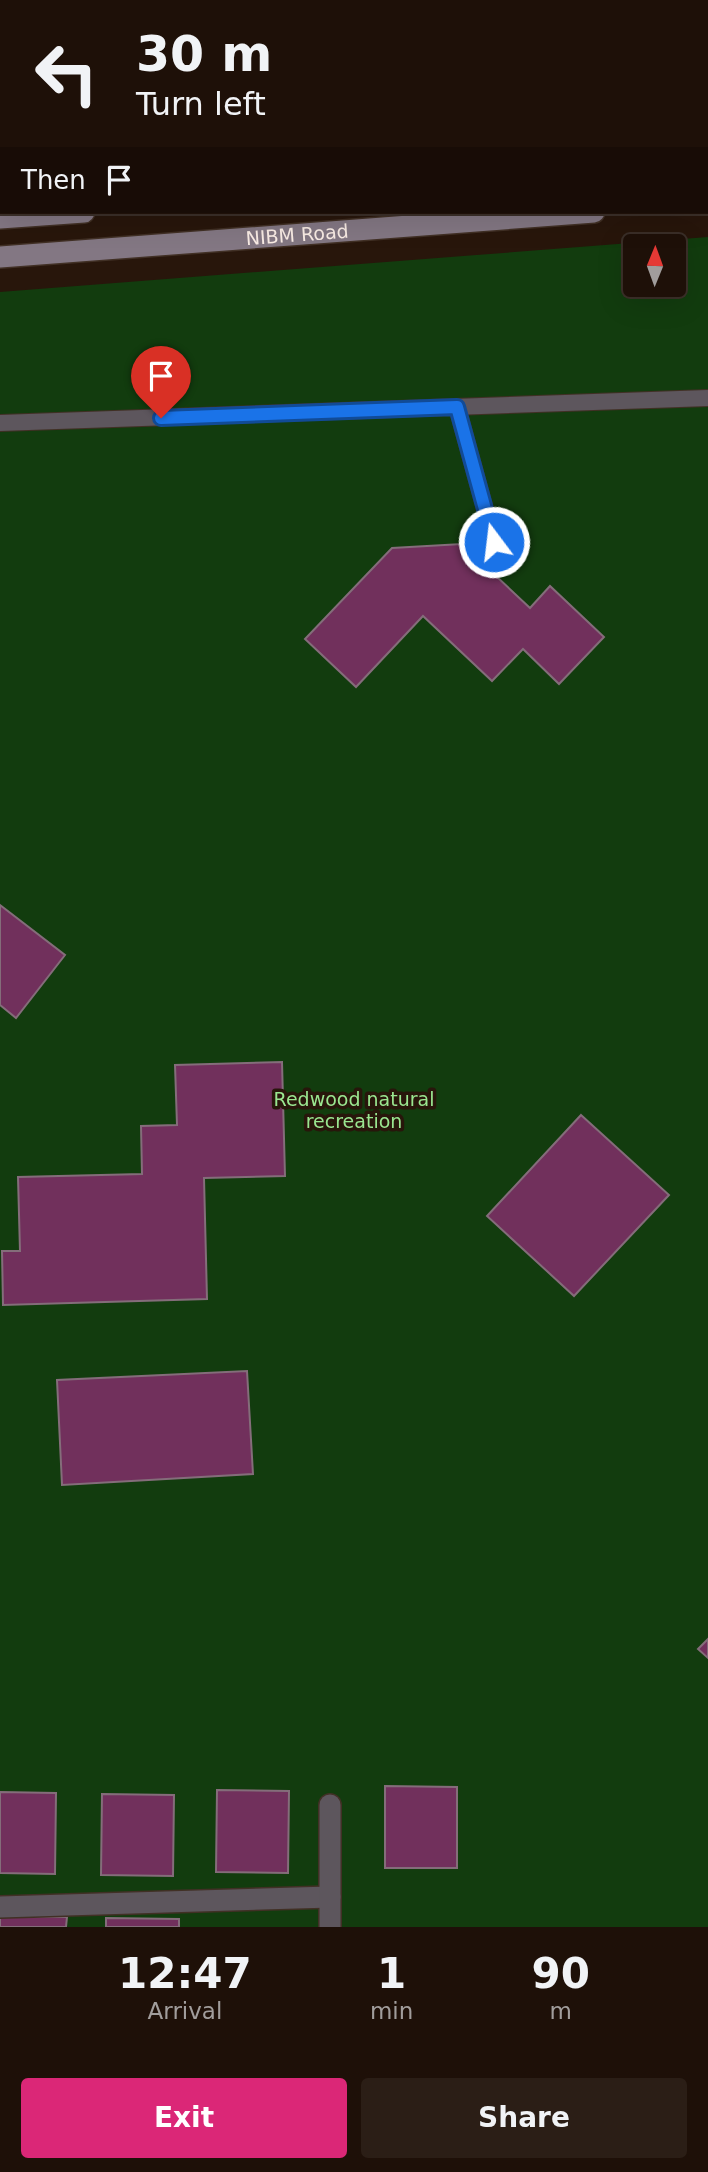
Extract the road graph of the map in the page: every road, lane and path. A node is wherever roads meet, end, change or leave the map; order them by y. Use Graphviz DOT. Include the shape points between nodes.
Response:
graph roads {
  1 [pos="56,214"];
  2 [pos="568,214"];
  3 [pos="0,218"];
  4 [pos="0,257"];
  5 [pos="708,398"];
  6 [pos="457,407"];
  7 [pos="0,424"];
  8 [pos="494,542"];
  9 [pos="330,1805"];
  10 [pos="330,1896"];
  11 [pos="0,1907"];
  12 [pos="330,1927"];
  1 -- 3 [label="street"];
  2 -- 4 [label="street, NIBM Road"];
  5 -- 6 [label="lane"];
  6 -- 7 [label="lane"];
  6 -- 8 [label="lane"];
  9 -- 10 [label="street"];
  10 -- 11 [label="street"];
  10 -- 12 [label="street"];
}
